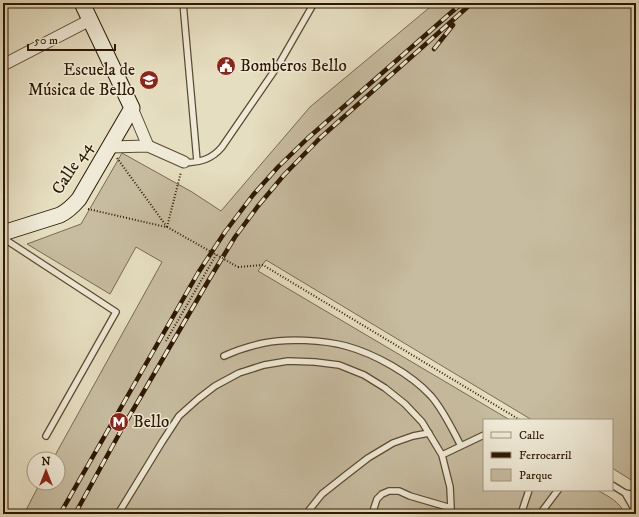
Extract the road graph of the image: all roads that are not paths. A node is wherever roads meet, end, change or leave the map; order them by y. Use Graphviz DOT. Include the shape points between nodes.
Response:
graph roads {
  1 [pos="82,3"];
  2 [pos="183,3"];
  3 [pos="314,3"];
  4 [pos="90,20"];
  5 [pos="3,65"];
  6 [pos="132,108"];
  7 [pos="148,146"];
  8 [pos="109,147"];
  9 [pos="197,161"];
  10 [pos="184,162"];
  11 [pos="3,233"];
  12 [pos="3,238"];
  13 [pos="224,356"];
  14 [pos="429,433"];
  15 [pos="483,435"];
  16 [pos="46,436"];
  17 [pos="461,446"];
  18 [pos="442,455"];
  19 [pos="613,486"];
  20 [pos="529,491"];
  21 [pos="557,491"];
  22 [pos="626,493"];
  23 [pos="636,495"];
  24 [pos="451,508"];
  25 [pos="118,514"];
  26 [pos="306,514"];
  27 [pos="372,514"];
  28 [pos="449,514"];
  29 [pos="521,514"];
  30 [pos="540,514"];
  31 [pos="635,514"];
  1 -- 4 [label="street"];
  2 -- 9 [label="lane"];
  3 -- 9 [label="lane" via="279,64 222,147 208,158"];
  4 -- 5 [label="street"];
  4 -- 6 [label="street"];
  6 -- 7 [label="street"];
  6 -- 8 [label="street, Calle 44"];
  7 -- 8 [label="street"];
  7 -- 10 [label="street"];
  8 -- 11 [label="street, Calle 44" via="79,199 68,211"];
  9 -- 10 [label="lane"];
  12 -- 16 [label="lane" via="116,312"];
  13 -- 17 [label="lane" via="265,343 291,340 346,346 366,353 395,367 431,396 446,416"];
  14 -- 18 [label="lane"];
  14 -- 25 [label="lane" via="405,404 364,375 339,365 315,362 288,361 264,365 215,386 179,416"];
  14 -- 26 [label="lane" via="393,443 368,458 322,494"];
  15 -- 17 [label="lane"];
  17 -- 18 [label="lane"];
  18 -- 24 [label="lane" via="450,487"];
  19 -- 22 [label="lane"];
  20 -- 29 [label="lane"];
  21 -- 30 [label="lane"];
  22 -- 23 [label="lane"];
  22 -- 31 [label="lane"];
  24 -- 27 [label="lane" via="399,491 389,491 377,499"];
  24 -- 28 [label="lane"];
}
